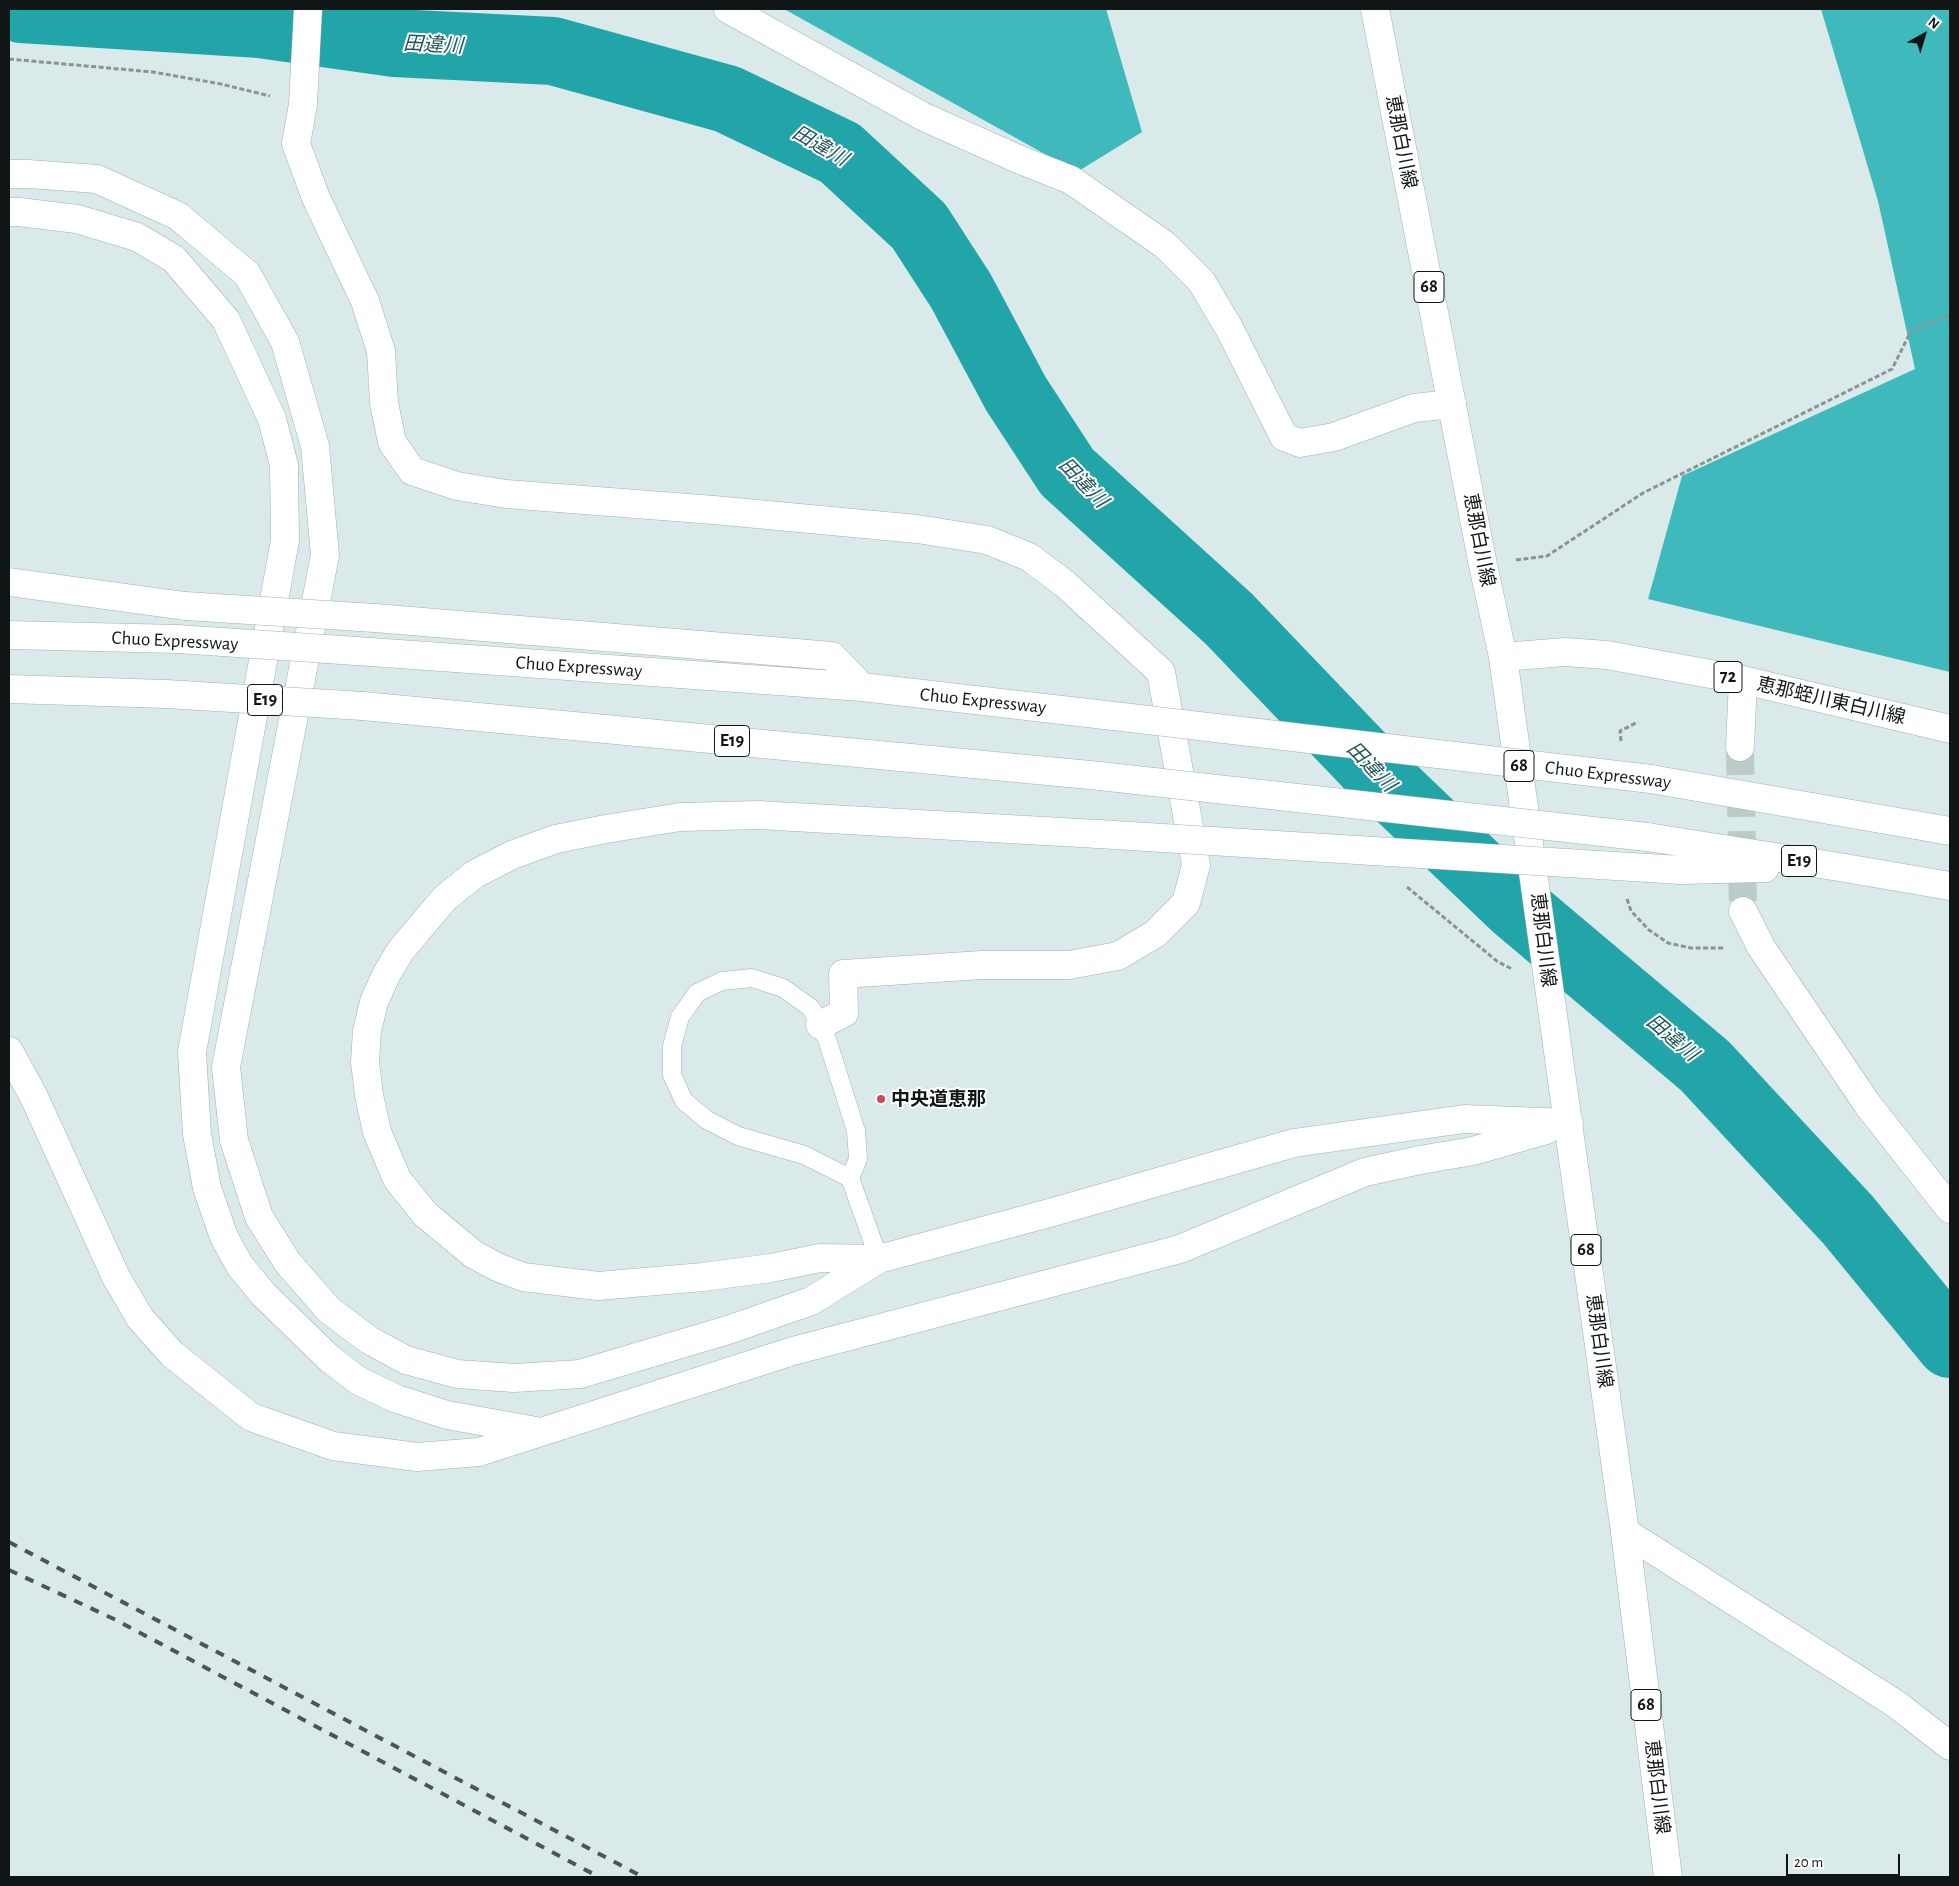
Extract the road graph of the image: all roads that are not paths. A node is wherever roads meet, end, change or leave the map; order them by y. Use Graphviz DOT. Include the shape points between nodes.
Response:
graph roads {
  1 [pos="308,9"];
  2 [pos="728,9"];
  3 [pos="1375,9"];
  4 [pos="9,174"];
  5 [pos="9,212"];
  6 [pos="1452,404"];
  7 [pos="9,582"];
  8 [pos="9,635"];
  9 [pos="1503,657"];
  10 [pos="1743,680"];
  11 [pos="862,687"];
  12 [pos="9,689"];
  13 [pos="1950,729"];
  14 [pos="1740,747"];
  15 [pos="1950,831"];
  16 [pos="1839,867"];
  17 [pos="1950,886"];
  18 [pos="1743,911"];
  19 [pos="820,1025"];
  20 [pos="9,1050"];
  21 [pos="1569,1123"];
  22 [pos="850,1178"];
  23 [pos="1950,1210"];
  24 [pos="879,1259"];
  25 [pos="538,1432"];
  26 [pos="1625,1532"];
  27 [pos="1950,1746"];
  28 [pos="1668,1877"];
  1 -- 19 [label="main road" via="296,144 316,198 365,301 381,351 384,403 392,442 412,471 457,486 506,494 918,529 987,540 1028,557 1065,584 1161,672 1196,865 1186,903 1180,910 1155,934 1118,956 1069,965 982,965 843,974 844,1013"];
  2 -- 6 [label="main road" via="924,118 1071,180 1164,245 1200,281 1229,328 1284,437 1300,444 1334,437 1414,408"];
  3 -- 6 [label="main road, 恵那白川線 / 68"];
  4 -- 24 [label="main road" via="96,179 178,216 246,274 286,342 315,446 325,555 226,1067 234,1140 259,1217 288,1263 329,1310 369,1340 406,1360 456,1374 514,1378 580,1374 732,1329 811,1301"];
  5 -- 25 [label="main road" via="77,220 137,237 174,260 226,320 272,419 284,465 285,540 192,1052 197,1134 207,1188 224,1238 240,1266 264,1295 330,1359 359,1381 397,1399 447,1415"];
  6 -- 9 [label="main road, 恵那白川線 / 68"];
  7 -- 11 [label="main road, bridge" via="185,606 375,618 832,656"];
  8 -- 11 [label="main road, Chuo Expressway, bridge" via="178,639"];
  9 -- 10 [label="main road, 恵那蛭川東白川線 / 72" via="1566,652 1607,655"];
  9 -- 21 [label="main road, 恵那白川線 / 68"];
  10 -- 13 [label="main road, 恵那蛭川東白川線 / 72"];
  10 -- 14 [label="main road"];
  11 -- 15 [label="main road, Chuo Expressway, bridge" via="1651,779"];
  12 -- 16 [label="main road, E19, bridge" via="166,694 363,706 1100,776 1647,837"];
  16 -- 17 [label="main road, E19"];
  16 -- 24 [label="main road, bridge" via="1682,870 758,815 680,817 556,839 512,855 475,874 445,898 401,950 374,1002 367,1031 365,1062 377,1132 397,1178 425,1214 473,1254 523,1277 598,1286 703,1277 820,1258"];
  18 -- 23 [label="main road" via="1761,947 1868,1105"];
  19 -- 22 [label="lane" via="856,1131 858,1159"];
  19 -- 22 [label="lane" via="810,1008 783,988 752,978 722,981 697,993 680,1017 672,1046 672,1075 684,1101 706,1120 738,1136 804,1155"];
  20 -- 25 [label="main road" via="34,1097 116,1277 140,1318 172,1354 251,1417 333,1446 417,1457 479,1452"];
  21 -- 24 [label="main road" via="1464,1119 1294,1143"];
  21 -- 25 [label="main road" via="1473,1151 1365,1172 1180,1249 793,1351"];
  21 -- 26 [label="main road, 恵那白川線 / 68"];
  22 -- 24 [label="lane"];
  26 -- 27 [label="main road" via="1896,1704"];
  26 -- 28 [label="main road, 恵那白川線 / 68"];
}
